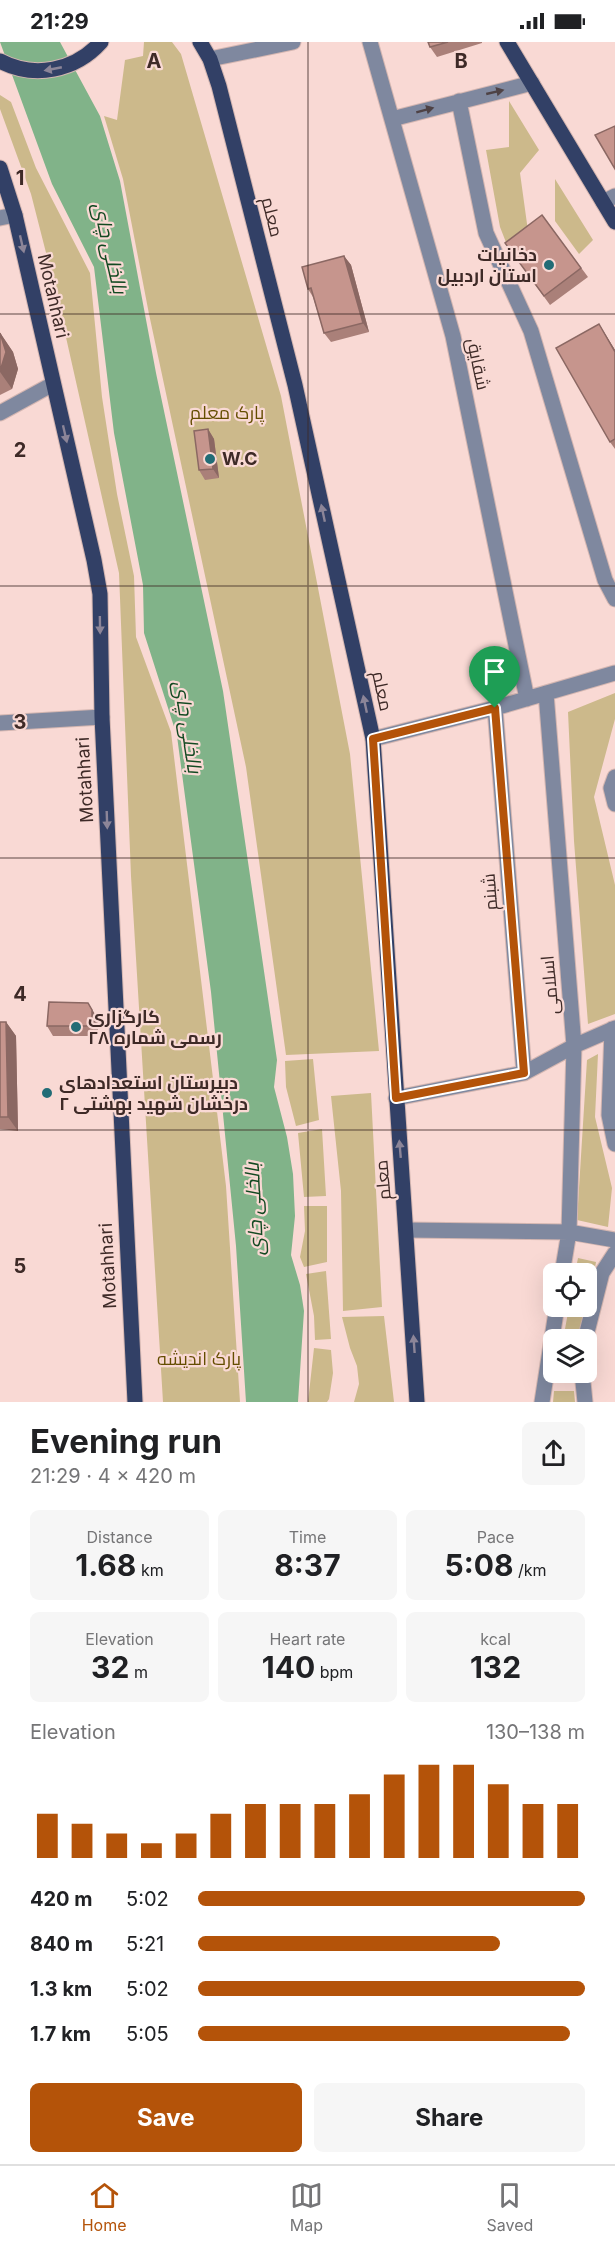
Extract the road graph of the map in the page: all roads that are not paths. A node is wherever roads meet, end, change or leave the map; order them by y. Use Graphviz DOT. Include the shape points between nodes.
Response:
graph roads {
  1 [pos="100,42"];
  2 [pos="200,42"];
  3 [pos="293,42"];
  4 [pos="370,42"];
  5 [pos="507,42"];
  6 [pos="210,59"];
  7 [pos="0,61"];
  8 [pos="532,83"];
  9 [pos="459,101"];
  10 [pos="392,119"];
  11 [pos="0,168"];
  12 [pos="609,199"];
  13 [pos="8,217"];
  14 [pos="615,222"];
  15 [pos="53,384"];
  16 [pos="0,413"];
  17 [pos="615,599"];
  18 [pos="615,673"];
  19 [pos="546,693"];
  20 [pos="527,699"];
  21 [pos="495,708"];
  22 [pos="102,717"];
  23 [pos="0,723"];
  24 [pos="373,739"];
  25 [pos="615,777"];
  26 [pos="615,804"];
  27 [pos="613,1028"];
  28 [pos="574,1046"];
  29 [pos="524,1073"];
  30 [pos="396,1098"];
  31 [pos="615,1144"];
  32 [pos="406,1230"];
  33 [pos="570,1232"];
  34 [pos="615,1240"];
  35 [pos="615,1253"];
  36 [pos="564,1263"];
  37 [pos="588,1329"];
  38 [pos="546,1383"];
  39 [pos="583,1383"];
  40 [pos="135,1402"];
  41 [pos="417,1402"];
  42 [pos="542,1402"];
  43 [pos="585,1402"];
  1 -- 7 [label="main road, one-way" via="74,63 48,70 19,69"];
  2 -- 6 [label="main road, معلم"];
  3 -- 6 [label="street"];
  4 -- 10 [label="street, شقایق"];
  5 -- 8 [label="main road"];
  24 -- 6 [label="main road, معلم, one-way" via="295,385"];
  9 -- 8 [label="street, one-way"];
  8 -- 12 [label="main road"];
  10 -- 9 [label="street, one-way"];
  9 -- 17 [label="street" via="486,233 531,331 604,580"];
  10 -- 20 [label="street, شقایق" via="453,336"];
  11 -- 13 [label="main road, Motahhari"];
  12 -- 14 [label="main road"];
  13 -- 15 [label="main road, Motahhari, one-way"];
  15 -- 16 [label="street"];
  15 -- 22 [label="main road, Motahhari, one-way" via="98,583"];
  18 -- 19 [label="street"];
  19 -- 20 [label="street"];
  19 -- 28 [label="street, اسلامی"];
  20 -- 21 [label="street"];
  21 -- 24 [label="street"];
  21 -- 29 [label="street, شبنم"];
  22 -- 23 [label="street"];
  22 -- 40 [label="main road, Motahhari, one-way"];
  24 -- 30 [label="main road, معلم"];
  25 -- 26 [label="street" via="611,788"];
  27 -- 28 [label="street"];
  27 -- 31 [label="street" via="609,1115"];
  28 -- 29 [label="street"];
  28 -- 33 [label="street, اسلامی"];
  29 -- 30 [label="street"];
  32 -- 30 [label="main road, معلم, one-way"];
  32 -- 33 [label="street"];
  41 -- 32 [label="main road, معلم, one-way"];
  33 -- 34 [label="street"];
  33 -- 36 [label="street, اسلامی"];
  35 -- 37 [label="street" via="602,1273"];
  38 -- 42 [label="street"];
  39 -- 43 [label="street"];
}
